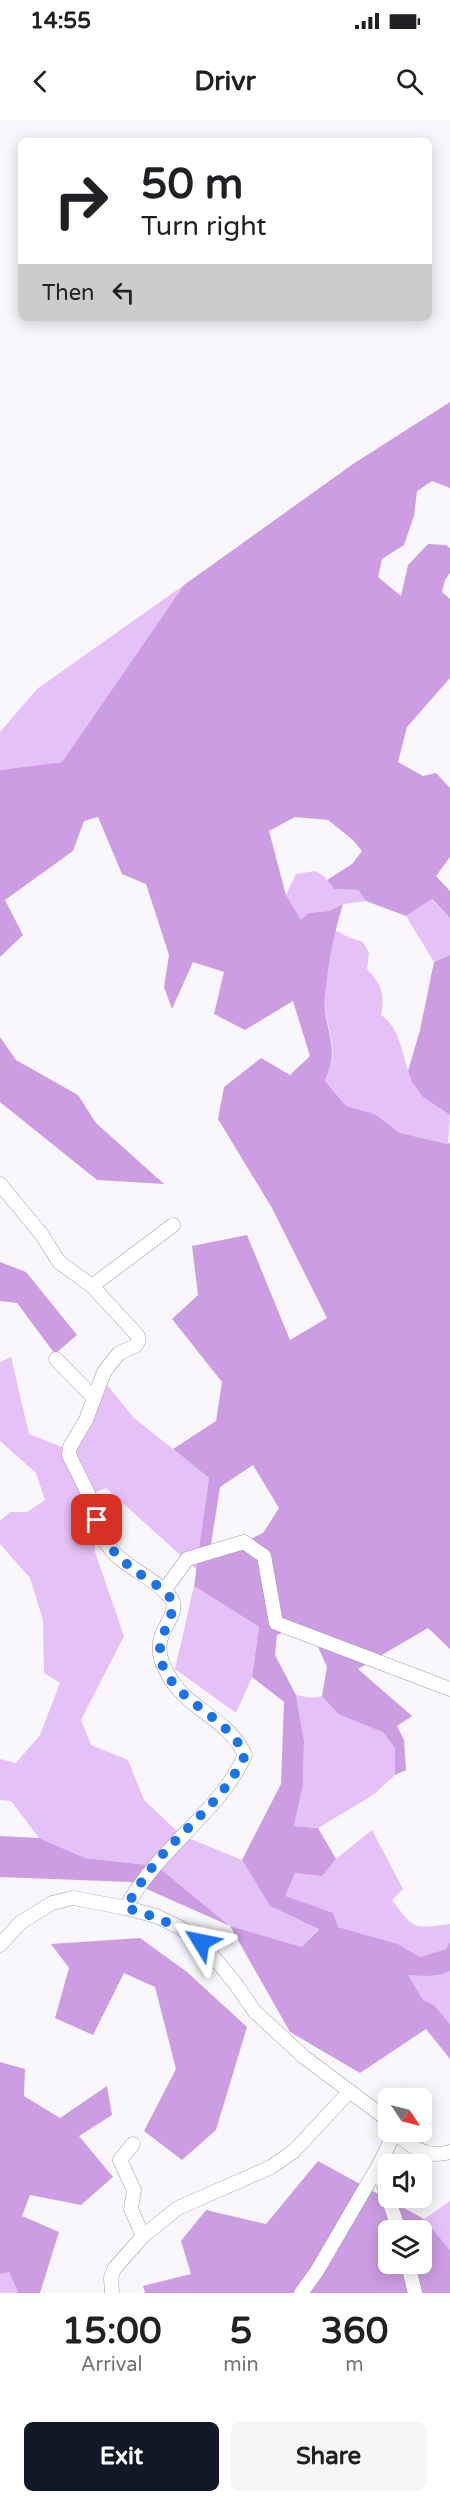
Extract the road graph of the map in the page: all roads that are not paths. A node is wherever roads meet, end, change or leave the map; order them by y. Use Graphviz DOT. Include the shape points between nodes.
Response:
graph roads {
  1 [pos="0,1185"];
  2 [pos="173,1225"];
  3 [pos="92,1286"];
  4 [pos="56,1359"];
  5 [pos="94,1398"];
  6 [pos="164,1591"];
  7 [pos="450,1689"];
  8 [pos="126,1908"];
  9 [pos="0,1945"];
  10 [pos="350,2091"];
  11 [pos="378,2112"];
  12 [pos="409,2142"];
  13 [pos="133,2144"];
  14 [pos="450,2152"];
  15 [pos="378,2166"];
  16 [pos="143,2236"];
  17 [pos="410,2274"];
  18 [pos="112,2293"];
  19 [pos="301,2293"];
  20 [pos="415,2293"];
  1 -- 3 [label="street" via="59,1262"];
  2 -- 3 [label="street"];
  3 -- 5 [label="street" via="138,1336 135,1346 119,1353 104,1372"];
  4 -- 5 [label="street"];
  5 -- 6 [label="street" via="69,1455 109,1548"];
  6 -- 7 [label="street" via="187,1559 244,1542 264,1556 276,1623"];
  6 -- 8 [label="street" via="174,1608 160,1639 161,1663 176,1687 238,1740 245,1755 236,1774 162,1855"];
  8 -- 9 [label="street" via="84,1899 52,1903 20,1923"];
  8 -- 10 [label="street" via="156,1916 201,1942 255,2012 304,2057"];
  10 -- 11 [label="street"];
  10 -- 16 [label="street" via="294,2151 271,2167 178,2208"];
  12 -- 14 [label="street" via="426,2154"];
  13 -- 16 [label="street" via="120,2160 134,2190 131,2209"];
  15 -- 19 [label="street"];
  16 -- 18 [label="street" via="114,2269"];
  17 -- 20 [label="street"];
}
